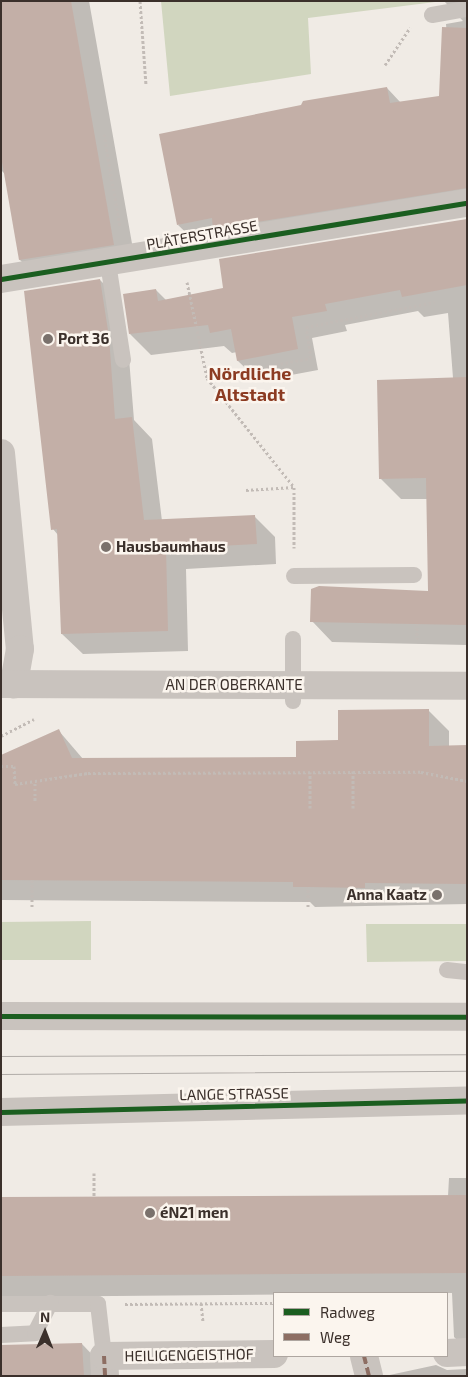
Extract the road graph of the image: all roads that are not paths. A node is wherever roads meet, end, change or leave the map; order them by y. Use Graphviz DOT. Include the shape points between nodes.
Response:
graph roads {
  1 [pos="467,10"];
  2 [pos="432,15"];
  3 [pos="467,203"];
  4 [pos="117,262"];
  5 [pos="1,279"];
  6 [pos="122,360"];
  7 [pos="1,453"];
  8 [pos="414,575"];
  9 [pos="294,576"];
  10 [pos="293,639"];
  11 [pos="8,684"];
  12 [pos="467,686"];
  13 [pos="293,693"];
  14 [pos="447,970"];
  15 [pos="467,972"];
  16 [pos="1,1016"];
  17 [pos="467,1017"];
  18 [pos="467,1101"];
  19 [pos="1,1112"];
  20 [pos="50,1303"];
  21 [pos="1,1304"];
  22 [pos="1,1335"];
  23 [pos="467,1352"];
  24 [pos="448,1353"];
  25 [pos="273,1354"];
  26 [pos="364,1357"];
  27 [pos="104,1366"];
  28 [pos="369,1376"];
  1 -- 2 [label="lane"];
  3 -- 4 [label="street, PLÄTERSTRASSE" via="362,218"];
  4 -- 5 [label="street, PLÄTERSTRASSE"];
  4 -- 6 [label="lane"];
  7 -- 11 [label="street" via="20,649"];
  8 -- 9 [label="lane"];
  10 -- 13 [label="lane"];
  11 -- 13 [label="street, AN DER OBERKANTE"];
  12 -- 13 [label="street, AN DER OBERKANTE"];
  14 -- 15 [label="lane"];
  16 -- 17 [label="street"];
  18 -- 19 [label="street, LANGE STRASSE"];
  20 -- 21 [label="lane"];
  20 -- 22 [label="lane" via="35,1333"];
  20 -- 27 [label="lane" via="98,1304"];
  23 -- 24 [label="street"];
  25 -- 27 [label="street, HEILIGENGEISTHOF"];
  26 -- 28 [label="street"];
}
